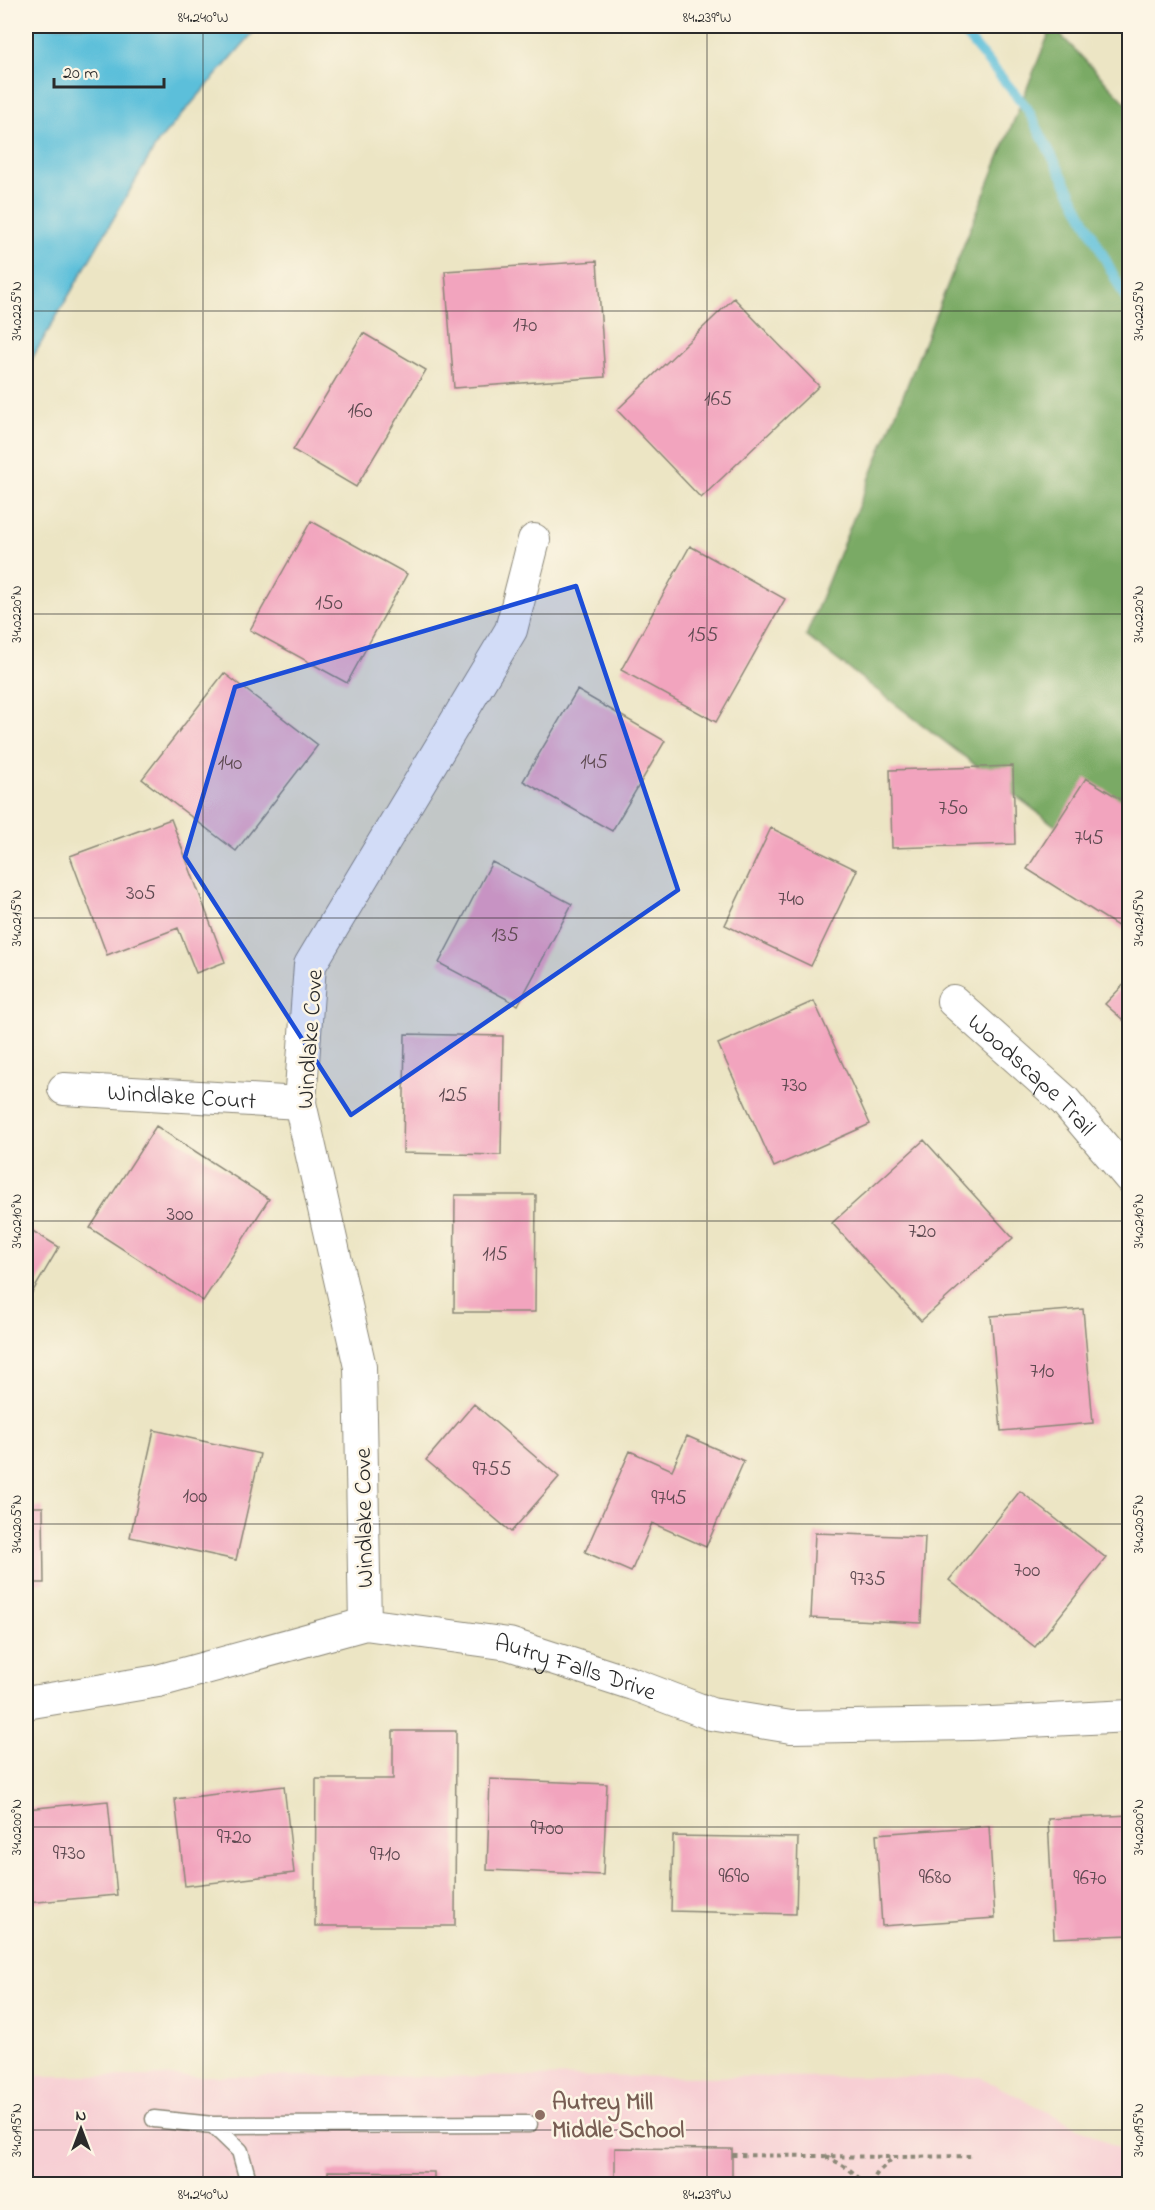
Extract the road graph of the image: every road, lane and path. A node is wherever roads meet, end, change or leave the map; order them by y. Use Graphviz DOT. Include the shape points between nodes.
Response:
graph roads {
  1 [pos="534,540"];
  2 [pos="953,1001"];
  3 [pos="64,1089"];
  4 [pos="300,1103"];
  5 [pos="1130,1178"];
  6 [pos="365,1624"];
  7 [pos="26,1703"];
  8 [pos="1130,1716"];
  9 [pos="154,2119"];
  10 [pos="529,2124"];
  11 [pos="213,2125"];
  12 [pos="732,2156"];
  13 [pos="825,2156"];
  14 [pos="974,2156"];
  15 [pos="894,2157"];
  16 [pos="249,2184"];
  17 [pos="862,2184"];
  18 [pos="870,2184"];
  1 -- 4 [label="street, Windlake Cove" via="511,630 310,965"];
  2 -- 5 [label="street, Woodscape Trail" via="1065,1101"];
  3 -- 4 [label="street, Windlake Court"];
  4 -- 6 [label="street, Windlake Cove" via="360,1367"];
  6 -- 7 [label="street, Autry Falls Drive" via="158,1681"];
  6 -- 8 [label="street, Autry Falls Drive" via="509,1644 711,1714 791,1728"];
  9 -- 11 [label="lane"];
  10 -- 11 [label="lane"];
  11 -- 16 [label="lane" via="240,2151"];
  12 -- 13 [label="path"];
  13 -- 15 [label="path"];
  13 -- 17 [label="path" via="844,2165"];
  14 -- 15 [label="path"];
  15 -- 18 [label="path"];
}
